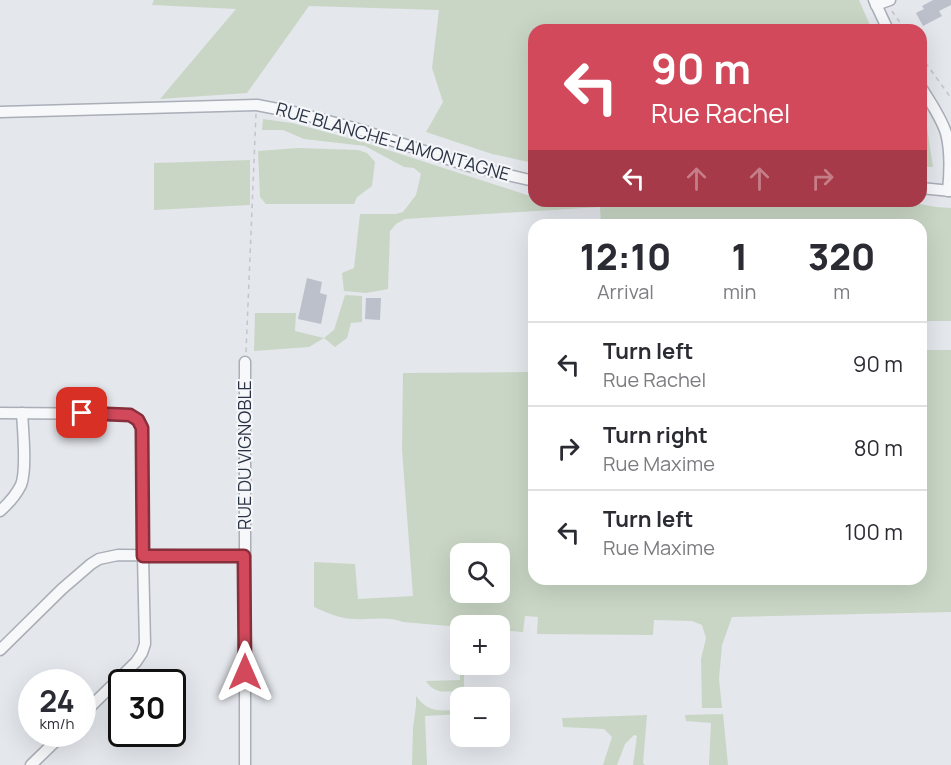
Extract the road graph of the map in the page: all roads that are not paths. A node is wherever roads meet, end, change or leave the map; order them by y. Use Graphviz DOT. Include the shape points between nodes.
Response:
graph roads {
  1 [pos="882,2"];
  2 [pos="887,24"];
  3 [pos="927,97"];
  4 [pos="0,112"];
  5 [pos="528,181"];
  6 [pos="927,189"];
  7 [pos="950,191"];
  8 [pos="245,362"];
  9 [pos="0,413"];
  10 [pos="22,413"];
  11 [pos="0,512"];
  12 [pos="143,556"];
  13 [pos="244,556"];
  14 [pos="0,650"];
  15 [pos="96,701"];
  16 [pos="50,747"];
  17 [pos="31,765"];
  18 [pos="245,765"];
  1 -- 2 [label="street"];
  3 -- 7 [label="street" via="946,134"];
  4 -- 5 [label="street, RUE BLANCHE-LAMONTAGNE" via="256,105 358,129 469,166"];
  6 -- 7 [label="street"];
  8 -- 13 [label="street, RUE DU VIGNOBLE"];
  9 -- 10 [label="street"];
  10 -- 11 [label="street" via="24,474 16,494"];
  10 -- 12 [label="street" via="122,414 138,420 142,428"];
  12 -- 13 [label="street"];
  12 -- 14 [label="street" via="108,556 91,564"];
  12 -- 15 [label="street" via="145,644 136,662"];
  13 -- 18 [label="street, RUE DU VIGNOBLE"];
  16 -- 17 [label="street"];
}
